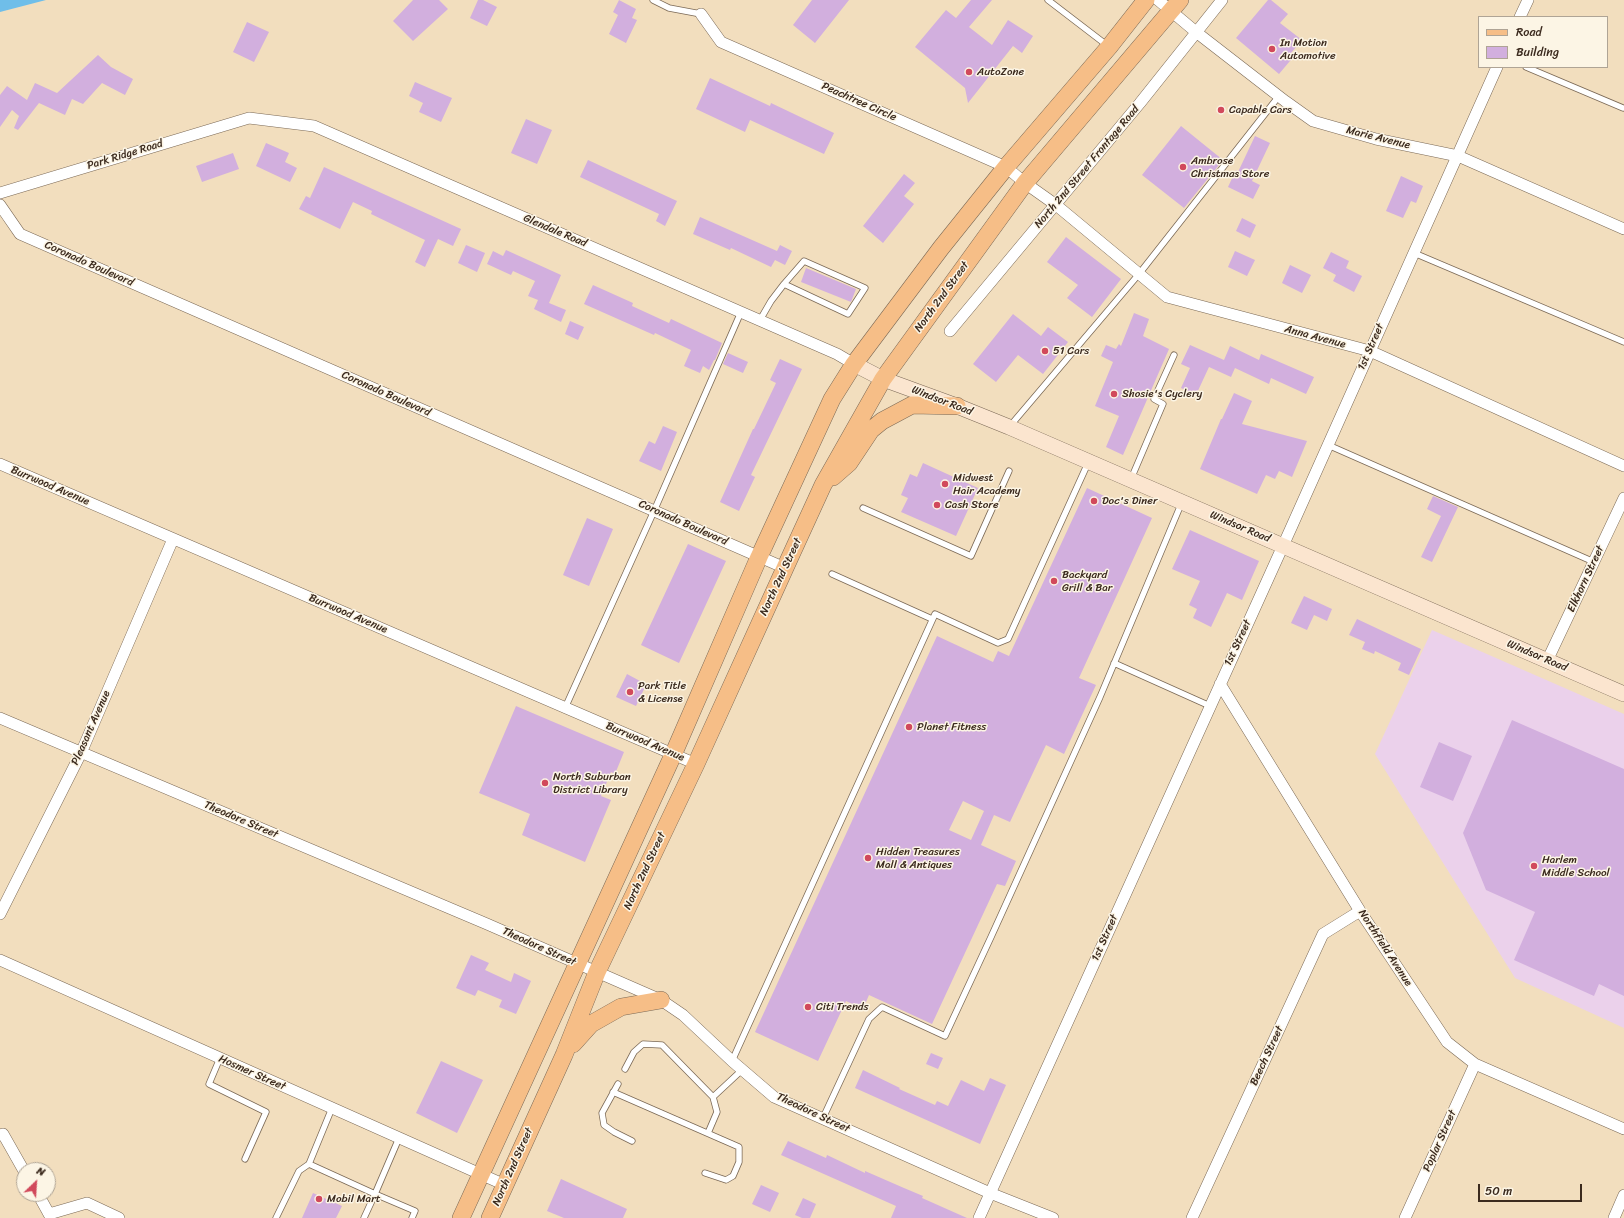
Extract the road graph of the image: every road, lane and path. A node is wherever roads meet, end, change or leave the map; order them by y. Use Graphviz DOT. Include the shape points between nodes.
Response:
graph roads {
  1 [pos="653,0"];
  2 [pos="1048,0"];
  3 [pos="1146,0"];
  4 [pos="1222,0"];
  5 [pos="1528,0"];
  6 [pos="1170,4"];
  7 [pos="702,14"];
  8 [pos="1520,16"];
  9 [pos="1196,32"];
  10 [pos="1109,46"];
  11 [pos="1497,68"];
  12 [pos="1528,68"];
  13 [pos="1279,96"];
  14 [pos="1623,108"];
  15 [pos="249,118"];
  16 [pos="1458,156"];
  17 [pos="1006,167"];
  18 [pos="1025,183"];
  19 [pos="0,193"];
  20 [pos="0,205"];
  21 [pos="1056,205"];
  22 [pos="1624,229"];
  23 [pos="1414,253"];
  24 [pos="1139,274"];
  25 [pos="784,284"];
  26 [pos="741,312"];
  27 [pos="760,320"];
  28 [pos="950,332"];
  29 [pos="1624,342"];
  30 [pos="1370,351"];
  31 [pos="1174,355"];
  32 [pos="854,364"];
  33 [pos="883,379"];
  34 [pos="957,406"];
  35 [pos="1009,427"];
  36 [pos="1328,446"];
  37 [pos="1089,462"];
  38 [pos="0,464"];
  39 [pos="1624,466"];
  40 [pos="1009,471"];
  41 [pos="1131,480"];
  42 [pos="824,485"];
  43 [pos="1624,498"];
  44 [pos="1182,502"];
  45 [pos="862,508"];
  46 [pos="654,511"];
  47 [pos="173,539"];
  48 [pos="1283,546"];
  49 [pos="759,556"];
  50 [pos="1594,562"];
  51 [pos="785,568"];
  52 [pos="832,574"];
  53 [pos="932,619"];
  54 [pos="1547,661"];
  55 [pos="1114,663"];
  56 [pos="1220,684"];
  57 [pos="1624,694"];
  58 [pos="1210,706"];
  59 [pos="565,708"];
  60 [pos="0,718"];
  61 [pos="80,753"];
  62 [pos="673,754"];
  63 [pos="696,764"];
  64 [pos="1360,911"];
  65 [pos="0,914"];
  66 [pos="0,960"];
  67 [pos="577,964"];
  68 [pos="597,972"];
  69 [pos="661,1000"];
  70 [pos="564,1055"];
  71 [pos="220,1058"];
  72 [pos="732,1061"];
  73 [pos="1475,1064"];
  74 [pos="625,1069"];
  75 [pos="742,1070"];
  76 [pos="618,1084"];
  77 [pos="613,1092"];
  78 [pos="713,1097"];
  79 [pos="332,1108"];
  80 [pos="823,1118"];
  81 [pos="1624,1129"];
  82 [pos="1,1131"];
  83 [pos="708,1133"];
  84 [pos="399,1138"];
  85 [pos="632,1141"];
  86 [pos="245,1159"];
  87 [pos="19,1162"];
  88 [pos="309,1164"];
  89 [pos="705,1173"];
  90 [pos="481,1174"];
  91 [pos="505,1185"];
  92 [pos="990,1193"];
  93 [pos="375,1194"];
  94 [pos="1624,1195"];
  95 [pos="42,1202"];
  96 [pos="49,1216"];
  97 [pos="118,1218"];
  98 [pos="276,1218"];
  99 [pos="364,1218"];
  100 [pos="412,1218"];
  101 [pos="461,1218"];
  102 [pos="490,1218"];
  103 [pos="979,1218"];
  104 [pos="1053,1218"];
  105 [pos="1192,1218"];
  106 [pos="1405,1218"];
  107 [pos="1614,1218"];
  1 -- 7 [label="lane" via="669,8"];
  2 -- 10 [label="lane"];
  3 -- 10 [label="main road, North 2nd Street"];
  4 -- 9 [label="street, North 2nd Street Frontage Road"];
  5 -- 8 [label="street"];
  6 -- 9 [label="street, Marie Avenue"];
  6 -- 18 [label="main road, North 2nd Street"];
  7 -- 17 [label="street, Peachtree Circle" via="721,42"];
  9 -- 13 [label="street, Marie Avenue"];
  9 -- 21 [label="street, North 2nd Street Frontage Road"];
  10 -- 17 [label="main road, North 2nd Street"];
  11 -- 16 [label="street, 1st Street"];
  12 -- 14 [label="lane"];
  13 -- 16 [label="street, Marie Avenue" via="1313,121 1376,139"];
  13 -- 24 [label="lane"];
  15 -- 19 [label="street, Park Ridge Road"];
  15 -- 26 [label="street, Glendale Road" via="314,126"];
  16 -- 22 [label="street, Marie Avenue"];
  16 -- 23 [label="street, 1st Street"];
  17 -- 18 [label="street, Peachtree Circle"];
  17 -- 32 [label="main road, North 2nd Street"];
  18 -- 21 [label="street, Anna Avenue"];
  18 -- 33 [label="main road, North 2nd Street"];
  20 -- 46 [label="street, Coronado Boulevard" via="20,234"];
  21 -- 24 [label="street, Anna Avenue"];
  21 -- 28 [label="street, North 2nd Street Frontage Road"];
  23 -- 29 [label="lane"];
  23 -- 30 [label="street, 1st Street"];
  24 -- 30 [label="street, Anna Avenue" via="1167,297"];
  24 -- 35 [label="lane"];
  25 -- 25 [label="lane" via="848,314 865,288 804,261"];
  25 -- 27 [label="lane"];
  26 -- 27 [label="street, Glendale Road"];
  26 -- 46 [label="lane"];
  27 -- 32 [label="street, Glendale Road" via="838,354"];
  30 -- 36 [label="street, 1st Street"];
  30 -- 39 [label="street, Anna Avenue"];
  31 -- 41 [label="lane" via="1154,399 1163,404"];
  32 -- 33 [label="street, Windsor Road"];
  32 -- 49 [label="main road, North 2nd Street" via="832,399"];
  33 -- 34 [label="street, Windsor Road"];
  33 -- 42 [label="main road, North 2nd Street"];
  34 -- 35 [label="street, Windsor Road"];
  34 -- 42 [label="main road" via="912,405 882,421 871,430 849,463"];
  35 -- 37 [label="street, Windsor Road"];
  36 -- 48 [label="street, 1st Street"];
  36 -- 50 [label="lane"];
  37 -- 41 [label="street, Windsor Road"];
  37 -- 53 [label="lane" via="1008,639 998,643 935,614"];
  38 -- 47 [label="street, Burrwood Avenue"];
  40 -- 45 [label="lane" via="971,556"];
  41 -- 44 [label="street, Windsor Road"];
  42 -- 51 [label="main road, North 2nd Street"];
  43 -- 50 [label="street, Elkhorn Street"];
  44 -- 48 [label="street, Windsor Road"];
  44 -- 55 [label="lane"];
  46 -- 49 [label="street, Coronado Boulevard"];
  46 -- 59 [label="lane"];
  47 -- 59 [label="street, Burrwood Avenue"];
  47 -- 61 [label="street, Pleasant Avenue"];
  48 -- 54 [label="street, Windsor Road"];
  48 -- 56 [label="street, 1st Street"];
  49 -- 51 [label="street, Coronado Boulevard"];
  49 -- 62 [label="main road, North 2nd Street"];
  50 -- 54 [label="street, Elkhorn Street"];
  51 -- 63 [label="main road, North 2nd Street"];
  52 -- 53 [label="lane"];
  53 -- 72 [label="lane"];
  54 -- 57 [label="street, Windsor Road"];
  55 -- 58 [label="lane"];
  55 -- 80 [label="lane" via="945,1036 882,1007 869,1019"];
  56 -- 58 [label="street, 1st Street"];
  56 -- 64 [label="street, Northfield Avenue"];
  58 -- 92 [label="street, 1st Street"];
  59 -- 62 [label="street, Burrwood Avenue"];
  60 -- 61 [label="street, Theodore Street"];
  61 -- 65 [label="street, Pleasant Avenue"];
  61 -- 67 [label="street, Theodore Street"];
  62 -- 63 [label="street, Burrwood Avenue"];
  62 -- 67 [label="main road, North 2nd Street"];
  63 -- 68 [label="main road, North 2nd Street"];
  64 -- 73 [label="street, Northfield Avenue" via="1447,1042"];
  64 -- 105 [label="street, Beech Street" via="1323,934"];
  66 -- 71 [label="street, Hosmer Street"];
  67 -- 68 [label="street, Theodore Street"];
  67 -- 90 [label="main road, North 2nd Street"];
  68 -- 69 [label="street, Theodore Street"];
  68 -- 70 [label="main road, North 2nd Street"];
  69 -- 70 [label="main road" via="622,1007 591,1024"];
  69 -- 72 [label="street, Theodore Street" via="683,1015"];
  70 -- 91 [label="main road, North 2nd Street"];
  71 -- 79 [label="street, Hosmer Street"];
  71 -- 86 [label="lane" via="208,1084 266,1112"];
  72 -- 75 [label="street, Theodore Street"];
  73 -- 81 [label="street, Northfield Avenue"];
  73 -- 106 [label="street, Poplar Street"];
  74 -- 78 [label="lane" via="634,1052 643,1044 662,1045"];
  75 -- 78 [label="lane"];
  75 -- 80 [label="street, Theodore Street" via="774,1097"];
  76 -- 77 [label="lane"];
  77 -- 83 [label="lane"];
  77 -- 85 [label="lane" via="602,1113 604,1125"];
  78 -- 83 [label="lane" via="717,1112"];
  79 -- 84 [label="street, Hosmer Street"];
  79 -- 88 [label="lane"];
  80 -- 92 [label="street, Theodore Street"];
  82 -- 87 [label="street"];
  83 -- 89 [label="lane" via="739,1147 739,1162 732,1176 726,1180"];
  84 -- 90 [label="street, Hosmer Street"];
  84 -- 93 [label="lane"];
  88 -- 93 [label="lane"];
  88 -- 98 [label="lane" via="299,1171"];
  90 -- 91 [label="street, Hosmer Street"];
  90 -- 101 [label="main road, North 2nd Street"];
  91 -- 102 [label="main road, North 2nd Street"];
  92 -- 103 [label="street, 1st Street"];
  92 -- 104 [label="street, Theodore Street"];
  93 -- 99 [label="lane"];
  93 -- 100 [label="lane" via="415,1211"];
  94 -- 107 [label="street"];
  95 -- 96 [label="street"];
  96 -- 97 [label="street" via="87,1203"];
}
